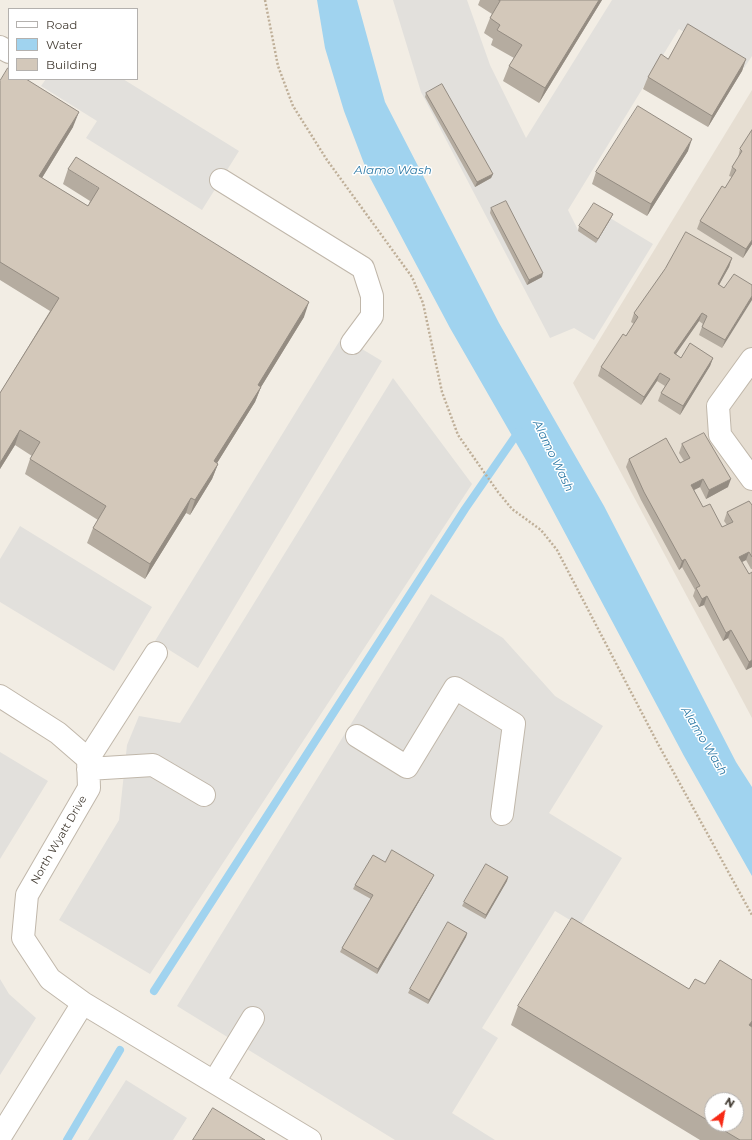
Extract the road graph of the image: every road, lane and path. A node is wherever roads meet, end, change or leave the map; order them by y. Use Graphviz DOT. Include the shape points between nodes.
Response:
graph roads {
  1 [pos="265,0"];
  2 [pos="222,180"];
  3 [pos="352,343"];
  4 [pos="752,359"];
  5 [pos="752,479"];
  6 [pos="156,653"];
  7 [pos="0,696"];
  8 [pos="357,736"];
  9 [pos="88,764"];
  10 [pos="204,795"];
  11 [pos="502,814"];
  12 [pos="752,915"];
  13 [pos="83,1003"];
  14 [pos="254,1018"];
  15 [pos="214,1082"];
  16 [pos="0,1137"];
  17 [pos="310,1140"];
  1 -- 12 [label="path" via="278,66 293,106 327,160 412,277 423,303 442,392 458,435 512,509 541,530 557,550 657,742"];
  2 -- 3 [label="street" via="363,268 372,296 372,316"];
  4 -- 5 [label="street" via="718,406 720,434"];
  6 -- 9 [label="street"];
  7 -- 9 [label="street" via="58,733"];
  8 -- 11 [label="street" via="407,767 455,688 514,724"];
  9 -- 10 [label="street" via="153,765"];
  9 -- 13 [label="street, North Wyatt Drive" via="89,788 27,895 23,938 50,979"];
  13 -- 15 [label="street, North Wyatt Drive"];
  13 -- 16 [label="street"];
  14 -- 15 [label="street"];
  15 -- 17 [label="street, North Wyatt Drive"];
}
